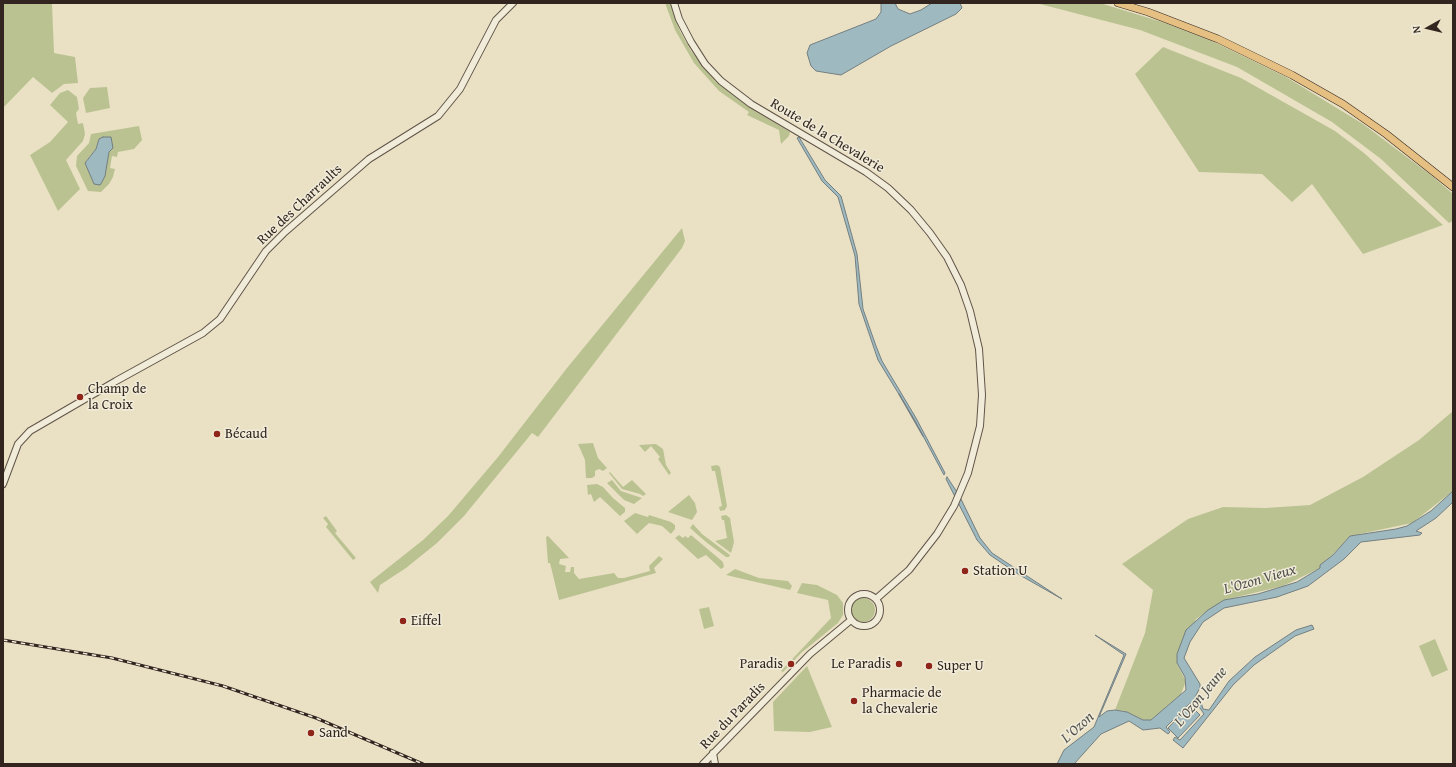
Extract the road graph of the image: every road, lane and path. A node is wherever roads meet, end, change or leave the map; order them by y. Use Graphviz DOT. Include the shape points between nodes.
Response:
graph roads {
  1 [pos="513,3"];
  2 [pos="674,3"];
  3 [pos="1118,3"];
  4 [pos="1453,187"];
  5 [pos="3,484"];
  6 [pos="876,599"];
  7 [pos="851,620"];
  8 [pos="713,753"];
  9 [pos="703,764"];
  10 [pos="715,764"];
  1 -- 5 [label="street, Rue des Charraults" via="496,20 460,89 438,116 363,164 285,232 266,251 220,318 203,333 30,431 18,444"];
  2 -- 6 [label="street, Route de la Chevalerie" via="684,30 698,54 721,81 751,104 866,172 900,199 930,232 954,271 966,298 974,324 981,364 981,412 973,457 958,498 937,534 918,560"];
  3 -- 4 [label="main road" via="1206,34 1292,75 1343,104"];
  6 -- 7 [label="street" via="869,594 853,598 848,607"];
  6 -- 7 [label="street" via="880,608 877,620 860,626"];
  7 -- 8 [label="street, Rue du Paradis" via="810,654"];
  8 -- 9 [label="street, Rue du Paradis"];
  8 -- 10 [label="street"];
}
